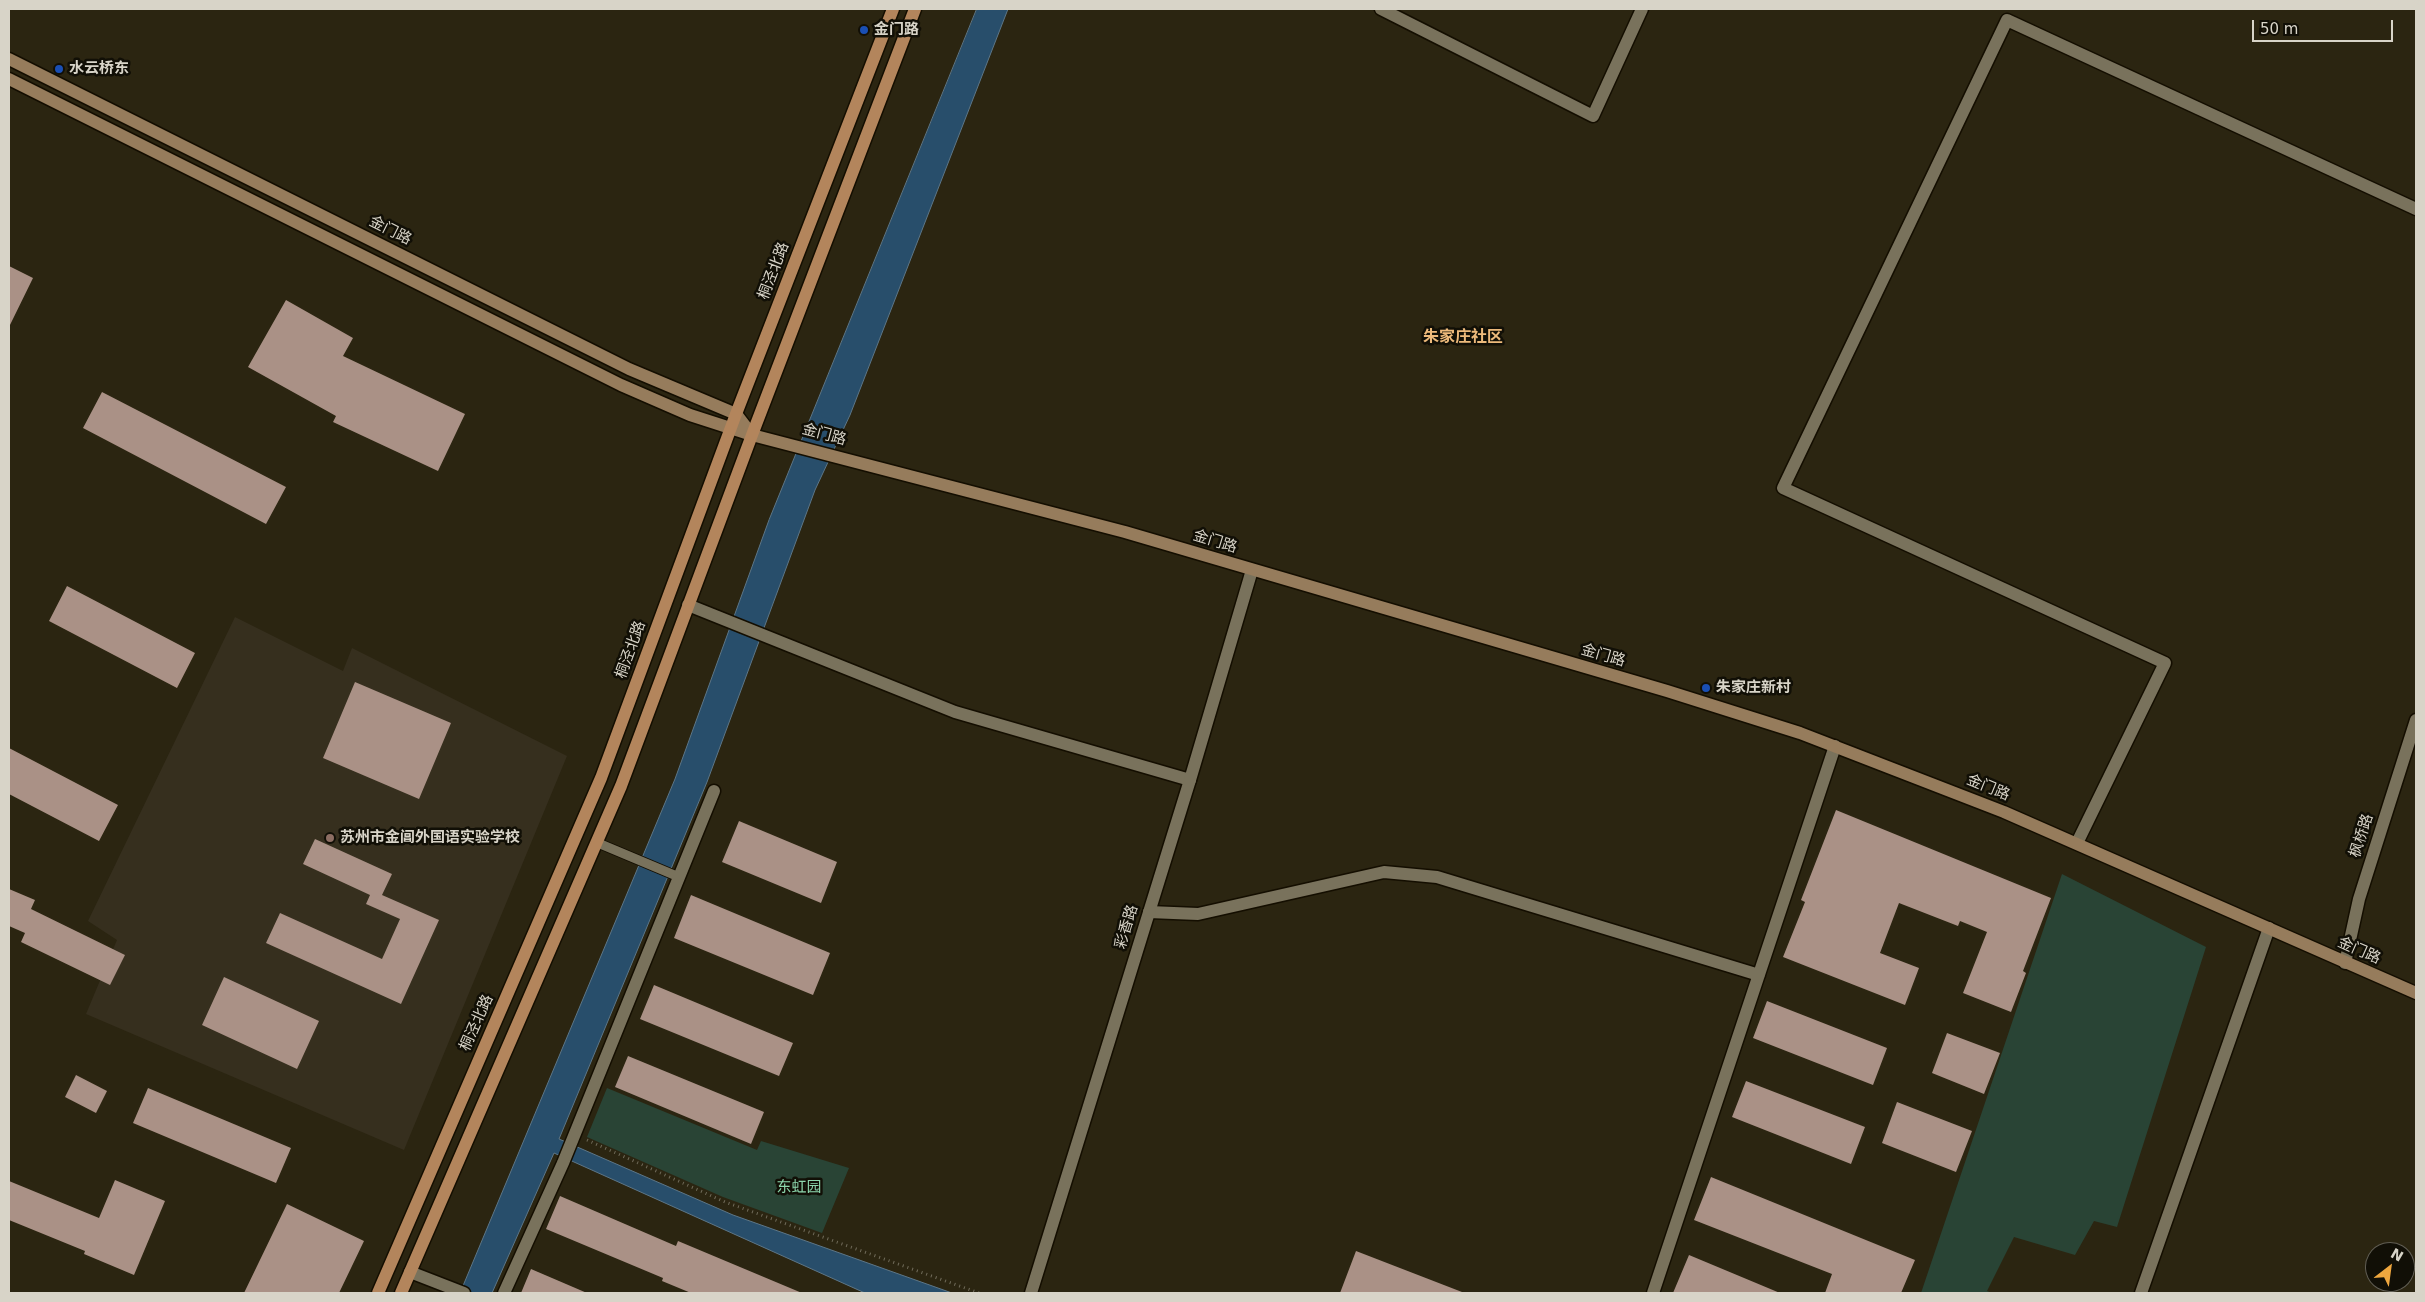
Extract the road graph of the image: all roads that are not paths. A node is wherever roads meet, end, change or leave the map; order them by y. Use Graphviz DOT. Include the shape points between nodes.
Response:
graph roads {
  1 [pos="893,9"];
  2 [pos="915,9"];
  3 [pos="1381,9"];
  4 [pos="1642,9"];
  5 [pos="9,59"];
  6 [pos="9,79"];
  7 [pos="2416,209"];
  8 [pos="736,414"];
  9 [pos="731,429"];
  10 [pos="752,435"];
  11 [pos="1252,570"];
  12 [pos="688,605"];
  13 [pos="2416,720"];
  14 [pos="1835,746"];
  15 [pos="1190,780"];
  16 [pos="714,791"];
  17 [pos="598,843"];
  18 [pos="2077,843"];
  19 [pos="676,876"];
  20 [pos="1149,912"];
  21 [pos="2270,928"];
  22 [pos="2345,963"];
  23 [pos="1759,975"];
  24 [pos="2416,993"];
  25 [pos="410,1272"];
  26 [pos="461,1292"];
  27 [pos="378,1293"];
  28 [pos="401,1293"];
  29 [pos="504,1293"];
  30 [pos="1031,1293"];
  31 [pos="1654,1293"];
  32 [pos="2141,1293"];
  1 -- 8 [label="main road, 桐泾北路"];
  2 -- 10 [label="main road"];
  3 -- 4 [label="street" via="1593,116"];
  5 -- 8 [label="main road, 金门路" via="629,369"];
  6 -- 9 [label="main road, 金门路" via="621,385"];
  7 -- 18 [label="street" via="2007,20 1783,488 2165,663"];
  8 -- 9 [label="main road, 桐泾北路"];
  8 -- 10 [label="main road, 金门路"];
  9 -- 10 [label="main road, 金门路"];
  9 -- 27 [label="main road, 桐泾北路" via="601,778"];
  10 -- 11 [label="main road, 金门路" via="1125,532"];
  10 -- 12 [label="main road"];
  11 -- 14 [label="main road, 金门路" via="1667,691"];
  11 -- 15 [label="street, 彩香路"];
  12 -- 15 [label="street" via="955,712"];
  12 -- 17 [label="main road"];
  13 -- 22 [label="street, 枫桥路" via="2358,900"];
  14 -- 18 [label="main road, 金门路"];
  14 -- 23 [label="street"];
  15 -- 20 [label="street, 彩香路"];
  16 -- 19 [label="street"];
  17 -- 19 [label="lane"];
  17 -- 25 [label="main road"];
  18 -- 21 [label="main road, 金门路"];
  19 -- 29 [label="street" via="575,1136"];
  20 -- 23 [label="street" via="1198,914 1393,872 1437,877"];
  20 -- 30 [label="street, 彩香路"];
  21 -- 22 [label="main road, 金门路"];
  21 -- 32 [label="street"];
  22 -- 24 [label="main road, 金门路"];
  23 -- 31 [label="street"];
  25 -- 26 [label="street"];
  25 -- 28 [label="main road"];
}
